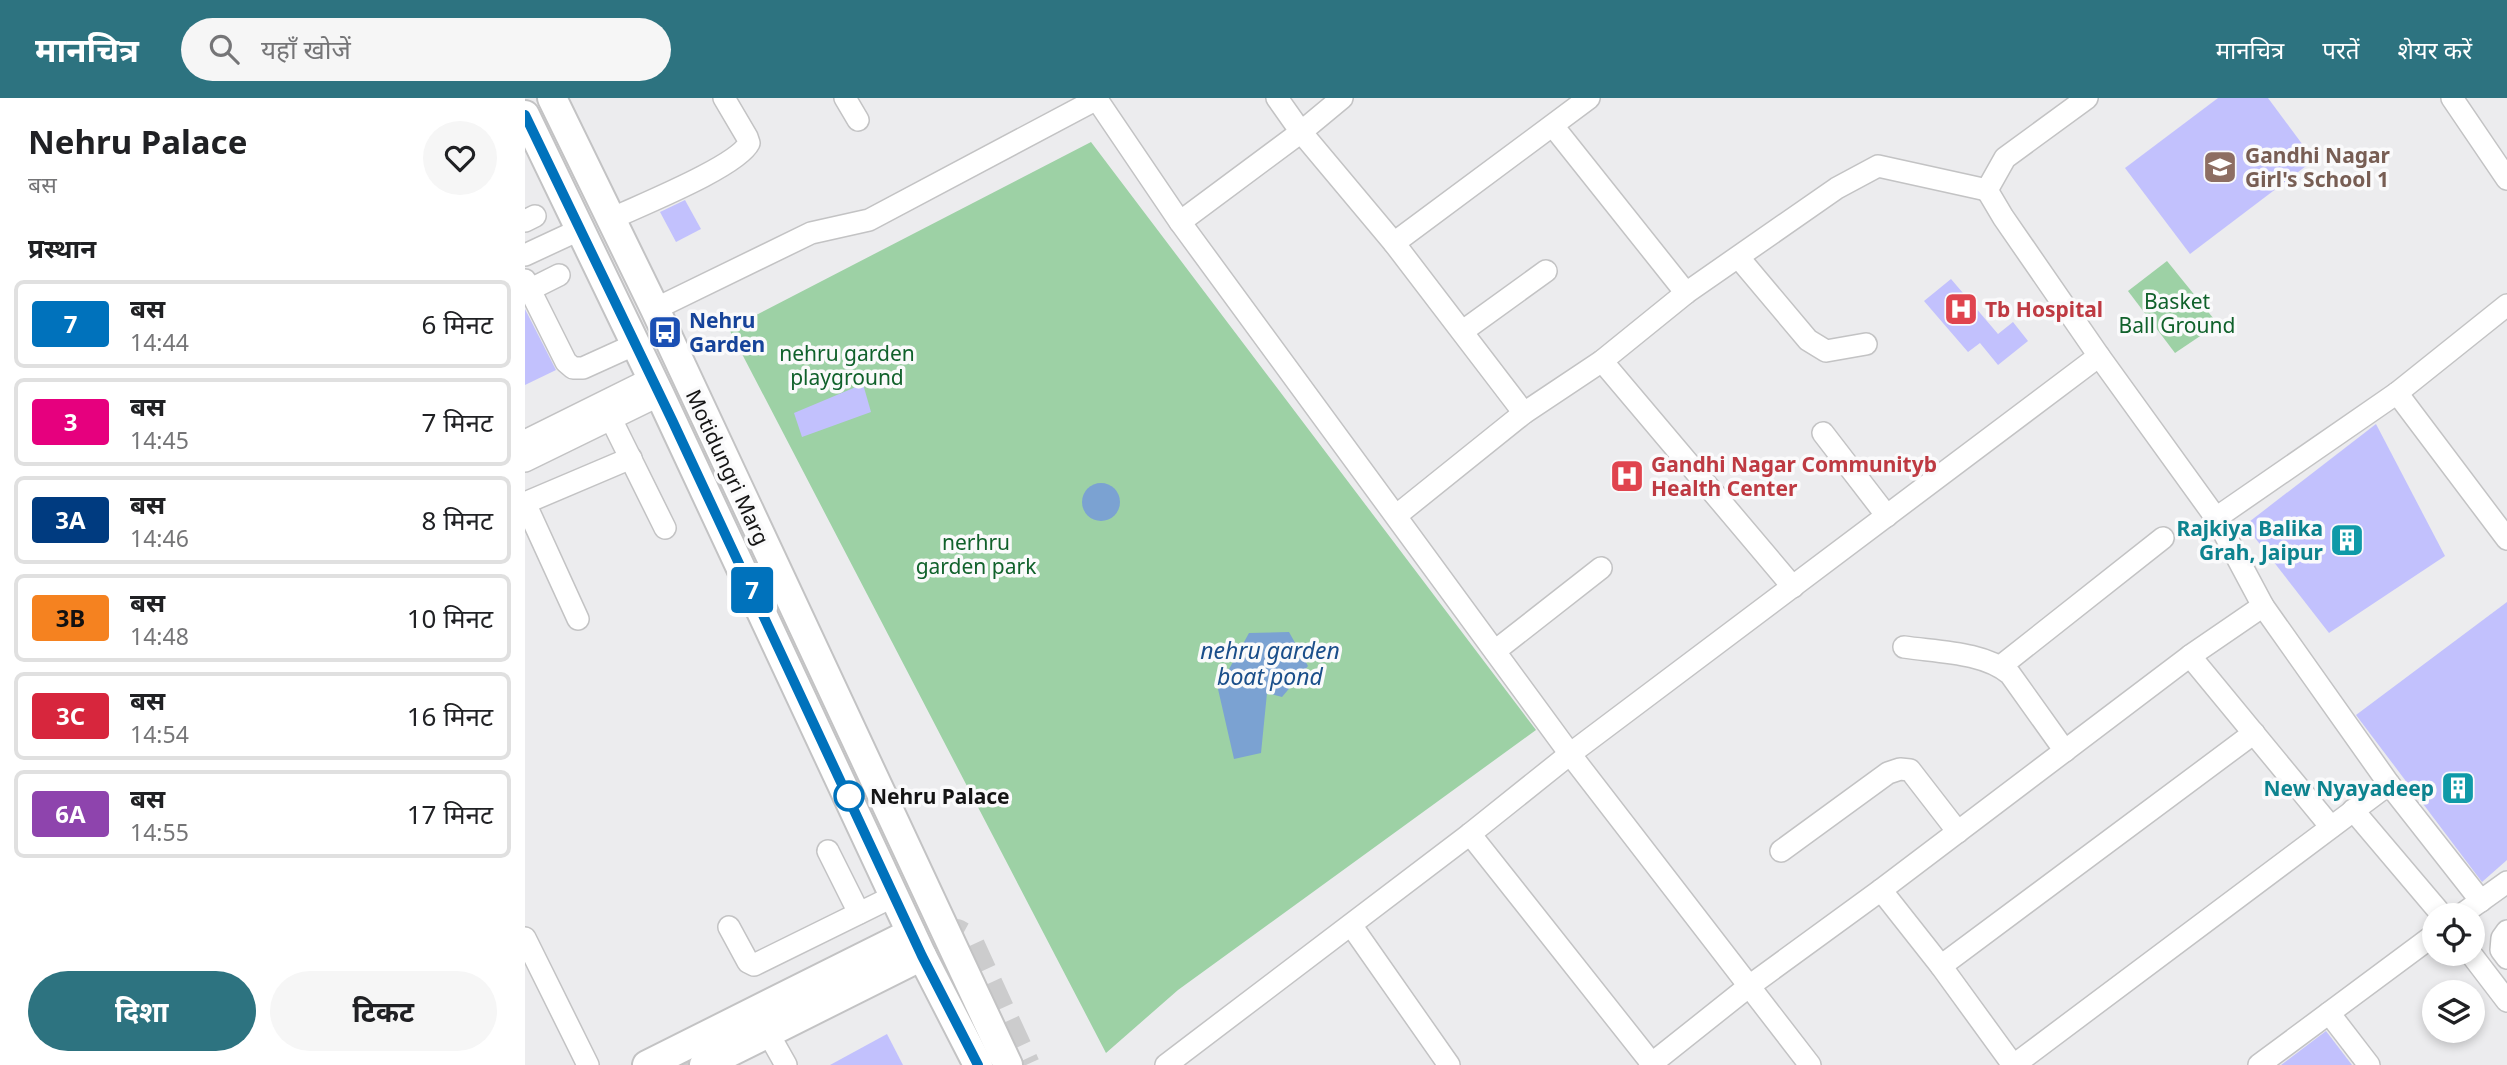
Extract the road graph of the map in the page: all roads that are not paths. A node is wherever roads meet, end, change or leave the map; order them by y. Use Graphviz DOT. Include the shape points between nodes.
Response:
graph roads {
  1 [pos="552,98"];
  2 [pos="724,98"];
  3 [pos="845,98"];
  4 [pos="1277,98"];
  5 [pos="1342,98"];
  6 [pos="1589,98"];
  7 [pos="2087,98"];
  8 [pos="2452,98"];
  9 [pos="1096,99"];
  10 [pos="525,115"];
  11 [pos="858,120"];
  12 [pos="1553,126"];
  13 [pos="1301,132"];
  14 [pos="2507,179"];
  15 [pos="1987,190"];
  16 [pos="609,220"];
  17 [pos="1180,222"];
  18 [pos="581,229"];
  19 [pos="1394,243"];
  20 [pos="525,255"];
  21 [pos="1739,258"];
  22 [pos="1546,271"];
  23 [pos="559,275"];
  24 [pos="527,287"];
  25 [pos="1686,293"];
  26 [pos="2507,305"];
  27 [pos="655,309"];
  28 [pos="1462,331"];
  29 [pos="636,344"];
  30 [pos="1866,344"];
  31 [pos="2099,356"];
  32 [pos="1602,361"];
  33 [pos="656,387"];
  34 [pos="2397,393"];
  35 [pos="1524,413"];
  36 [pos="611,419"];
  37 [pos="1823,433"];
  38 [pos="525,441"];
  39 [pos="631,458"];
  40 [pos="525,461"];
  41 [pos="1397,515"];
  42 [pos="1887,516"];
  43 [pos="2216,518"];
  44 [pos="665,528"];
  45 [pos="2163,538"];
  46 [pos="2507,539"];
  47 [pos="1601,568"];
  48 [pos="1793,587"];
  49 [pos="2263,606"];
  50 [pos="578,619"];
  51 [pos="1904,647"];
  52 [pos="1495,651"];
  53 [pos="2190,656"];
  54 [pos="2001,666"];
  55 [pos="2254,733"];
  56 [pos="2065,751"];
  57 [pos="1570,754"];
  58 [pos="2389,783"];
  59 [pos="2353,810"];
  60 [pos="2330,827"];
  61 [pos="1958,832"];
  62 [pos="1470,834"];
  63 [pos="1781,850"];
  64 [pos="828,851"];
  65 [pos="2507,882"];
  66 [pos="1881,890"];
  67 [pos="894,896"];
  68 [pos="2481,901"];
  69 [pos="2432,903"];
  70 [pos="2478,903"];
  71 [pos="859,914"];
  72 [pos="1351,925"];
  73 [pos="729,927"];
  74 [pos="2507,931"];
  75 [pos="525,938"];
  76 [pos="917,944"];
  77 [pos="2422,944"];
  78 [pos="2507,958"];
  79 [pos="2480,966"];
  80 [pos="1941,967"];
  81 [pos="1748,987"];
  82 [pos="2507,1001"];
  83 [pos="2329,1013"];
  84 [pos="768,1033"];
  85 [pos="588,1065"];
  86 [pos="647,1065"];
  87 [pos="704,1065"];
  88 [pos="786,1065"];
  89 [pos="978,1065"];
  90 [pos="1008,1065"];
  91 [pos="1166,1065"];
  92 [pos="1449,1065"];
  93 [pos="1651,1065"];
  94 [pos="1810,1065"];
  95 [pos="2013,1065"];
  96 [pos="2259,1065"];
  97 [pos="2369,1065"];
  1 -- 16 [label="main road, Motidungri Marg"];
  2 -- 16 [label="street" via="747,137 746,149 722,166"];
  3 -- 11 [label="street"];
  4 -- 13 [label="street"];
  5 -- 13 [label="street"];
  6 -- 12 [label="street"];
  7 -- 15 [label="street" via="2005,158"];
  8 -- 14 [label="street"];
  9 -- 17 [label="street"];
  9 -- 27 [label="street" via="869,220 811,233"];
  10 -- 18 [label="main road"];
  12 -- 19 [label="street"];
  12 -- 25 [label="street"];
  13 -- 17 [label="street"];
  13 -- 19 [label="street"];
  15 -- 21 [label="street" via="1878,166 1837,188"];
  15 -- 31 [label="street"];
  16 -- 27 [label="main road, Motidungri Marg"];
  17 -- 41 [label="street"];
  18 -- 20 [label="street"];
  18 -- 29 [label="main road"];
  19 -- 28 [label="street"];
  21 -- 25 [label="street"];
  21 -- 30 [label="street" via="1808,340 1826,351"];
  22 -- 28 [label="street"];
  23 -- 24 [label="street"];
  24 -- 29 [label="street" via="573,368 583,368"];
  25 -- 32 [label="street"];
  26 -- 34 [label="street"];
  27 -- 90 [label="main road, Motidungri Marg"];
  28 -- 35 [label="street"];
  29 -- 33 [label="main road"];
  31 -- 42 [label="street"];
  31 -- 43 [label="street"];
  32 -- 35 [label="street"];
  32 -- 48 [label="street"];
  33 -- 36 [label="street"];
  33 -- 38 [label="street"];
  33 -- 67 [label="main road"];
  34 -- 43 [label="street"];
  34 -- 46 [label="street"];
  35 -- 41 [label="street"];
  36 -- 39 [label="street"];
  36 -- 40 [label="street"];
  37 -- 42 [label="street"];
  39 -- 44 [label="street"];
  39 -- 50 [label="street" via="525,503"];
  41 -- 52 [label="street"];
  42 -- 48 [label="street"];
  43 -- 49 [label="street"];
  45 -- 54 [label="street"];
  47 -- 52 [label="street"];
  48 -- 57 [label="street"];
  49 -- 53 [label="street"];
  49 -- 58 [label="street"];
  51 -- 54 [label="street" via="1975,656"];
  52 -- 57 [label="street"];
  53 -- 55 [label="street"];
  53 -- 56 [label="street"];
  54 -- 56 [label="street"];
  55 -- 60 [label="street"];
  55 -- 80 [label="street"];
  56 -- 61 [label="street"];
  57 -- 62 [label="street"];
  57 -- 81 [label="street"];
  58 -- 59 [label="street"];
  58 -- 68 [label="street"];
  59 -- 60 [label="street"];
  59 -- 69 [label="street"];
  60 -- 95 [label="street"];
  61 -- 63 [label="street" via="1910,771 1900,769"];
  61 -- 66 [label="street"];
  62 -- 72 [label="street"];
  62 -- 93 [label="street"];
  64 -- 71 [label="street"];
  65 -- 68 [label="street"];
  66 -- 80 [label="street"];
  66 -- 81 [label="street"];
  67 -- 71 [label="street"];
  67 -- 76 [label="main road"];
  68 -- 70 [label="street"];
  71 -- 73 [label="street" via="754,965"];
  72 -- 91 [label="street"];
  72 -- 92 [label="street"];
  74 -- 78 [label="street" via="2501,950"];
  75 -- 85 [label="street"];
  76 -- 84 [label="main road"];
  76 -- 86 [label="main road"];
  76 -- 89 [label="main road"];
  77 -- 83 [label="street"];
  79 -- 82 [label="street"];
  80 -- 95 [label="street"];
  81 -- 93 [label="street"];
  81 -- 94 [label="street"];
  83 -- 96 [label="street"];
  83 -- 97 [label="street"];
  84 -- 87 [label="main road"];
  84 -- 88 [label="street"];
}
